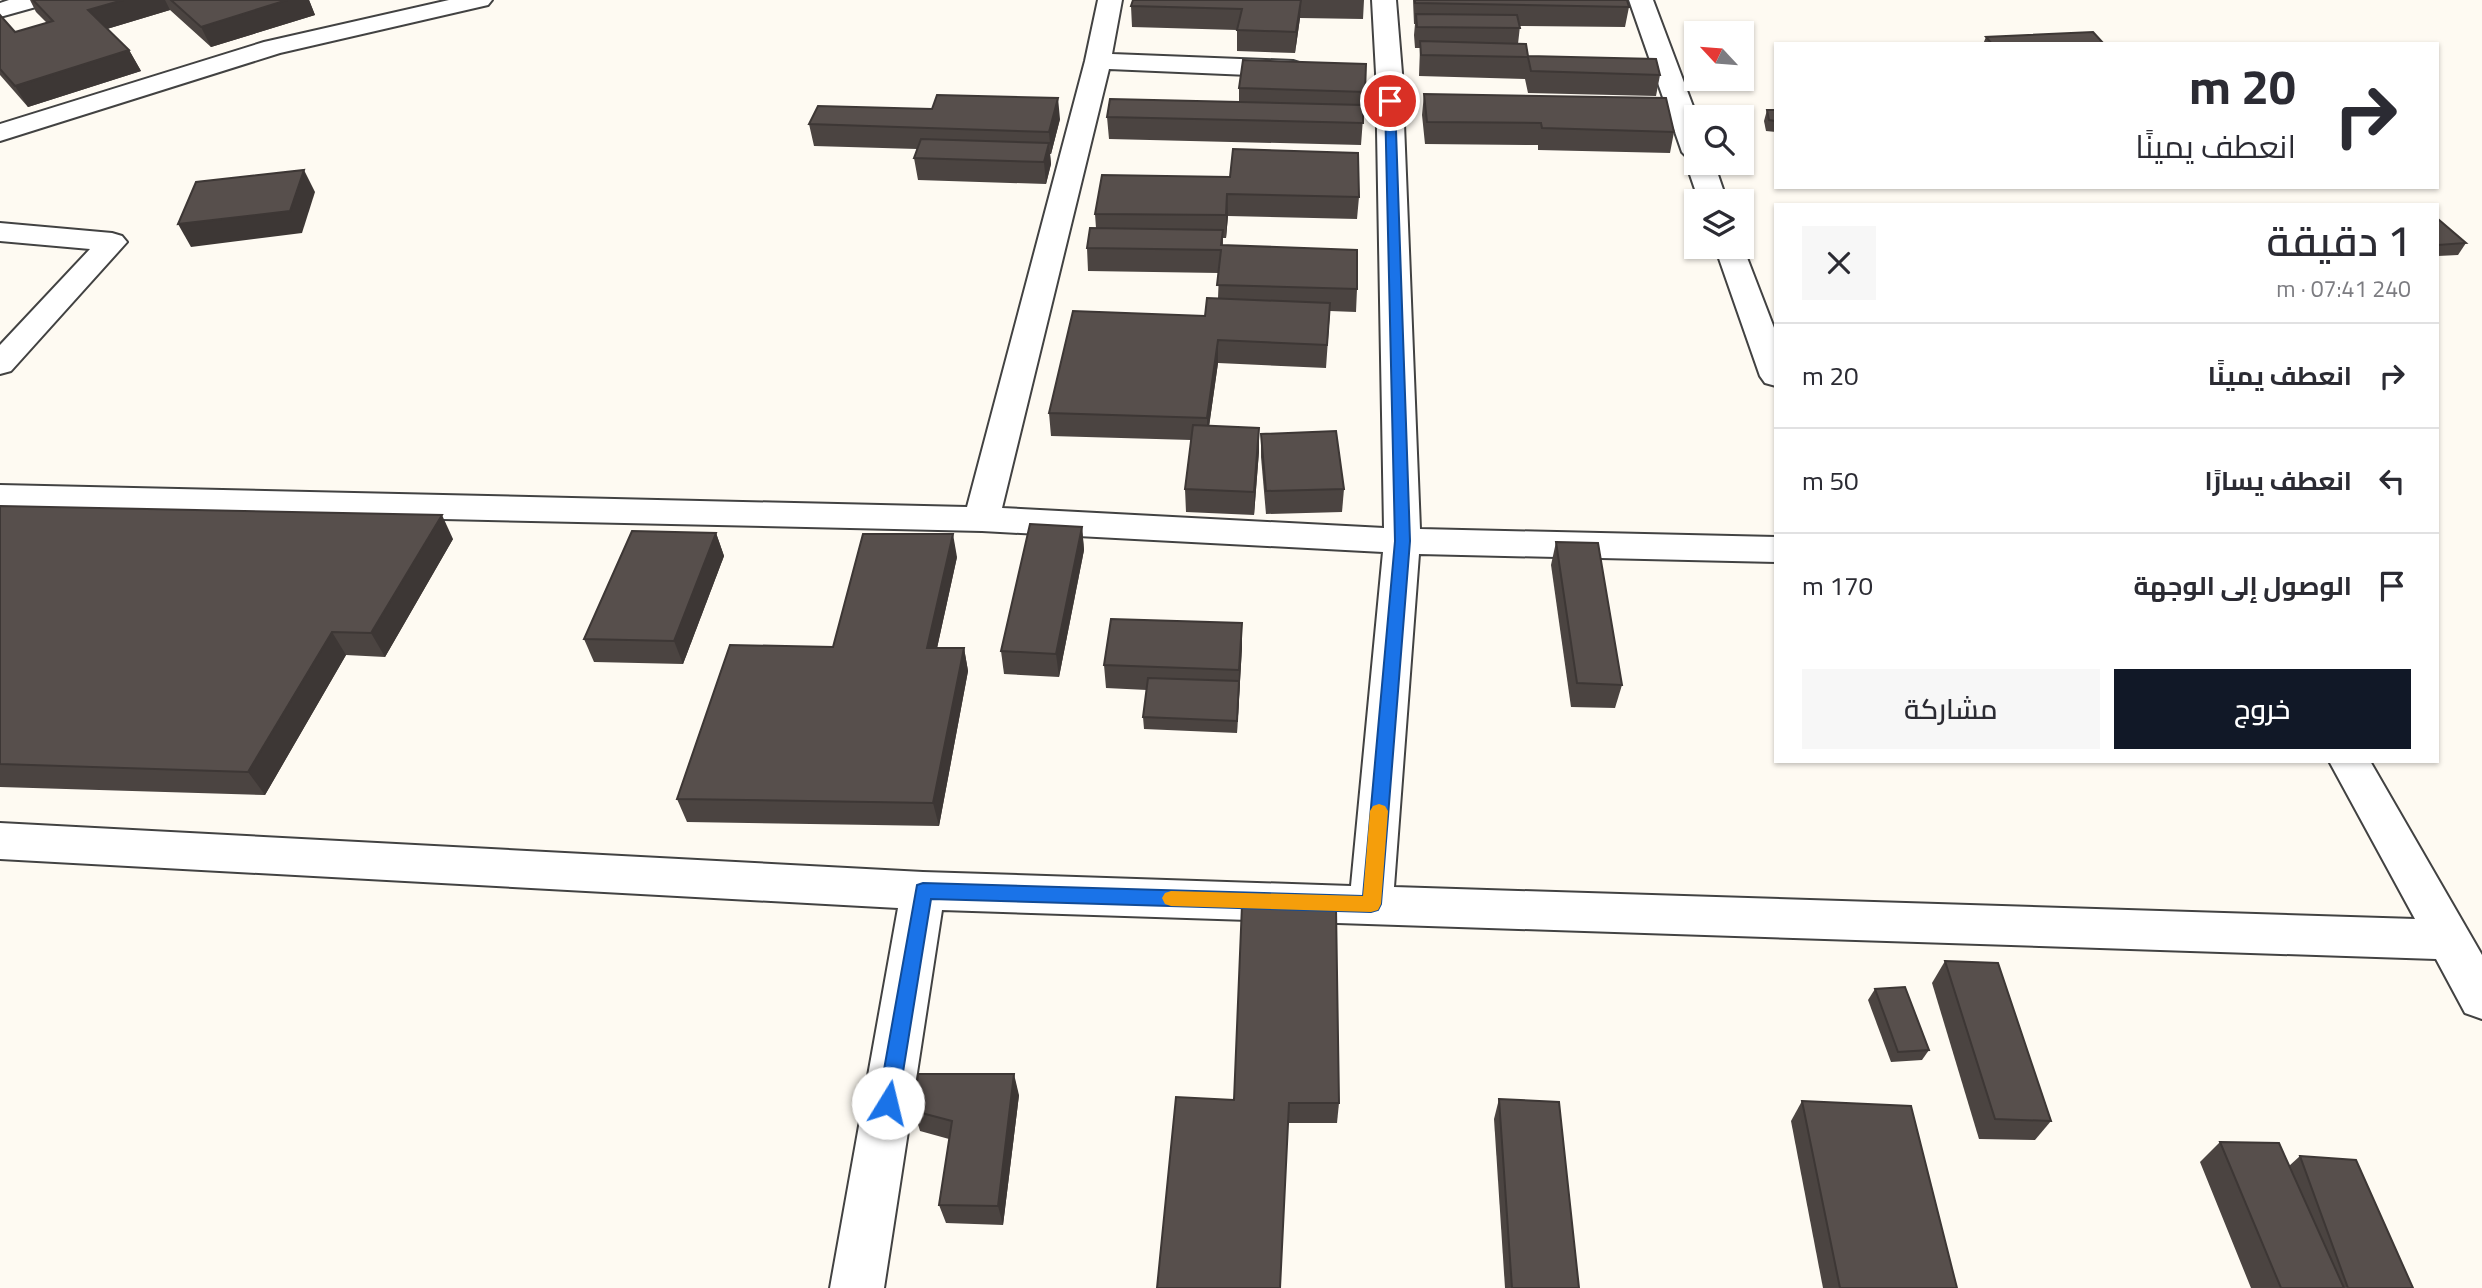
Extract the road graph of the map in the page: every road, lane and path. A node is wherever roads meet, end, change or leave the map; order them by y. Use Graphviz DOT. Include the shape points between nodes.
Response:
graph roads {
  1 [pos="35,0"];
  2 [pos="480,0"];
  3 [pos="1384,0"];
  4 [pos="1641,0"];
  5 [pos="1098,4"];
  6 [pos="0,10"];
  7 [pos="1101,50"];
  8 [pos="1320,70"];
  9 [pos="1684,119"];
  10 [pos="0,133"];
  11 [pos="0,232"];
  12 [pos="1734,259"];
  13 [pos="0,364"];
  14 [pos="1774,370"];
  15 [pos="0,497"];
  16 [pos="982,519"];
  17 [pos="1402,541"];
  18 [pos="1774,549"];
  19 [pos="2350,763"];
  20 [pos="0,841"];
  21 [pos="923,891"];
  22 [pos="1371,904"];
  23 [pos="2449,940"];
  24 [pos="2482,998"];
  25 [pos="857,1288"];
  1 -- 6 [label="street"];
  2 -- 10 [label="street" via="273,47"];
  3 -- 17 [label="street" via="1375,73"];
  4 -- 9 [label="street"];
  5 -- 7 [label="street"];
  7 -- 8 [label="street"];
  7 -- 16 [label="street"];
  11 -- 13 [label="street" via="112,242"];
  12 -- 14 [label="street"];
  15 -- 16 [label="street"];
  16 -- 17 [label="street"];
  17 -- 18 [label="street"];
  17 -- 22 [label="street"];
  19 -- 23 [label="street"];
  20 -- 21 [label="street"];
  21 -- 22 [label="street"];
  21 -- 25 [label="street"];
  22 -- 23 [label="street"];
  23 -- 24 [label="street"];
}
